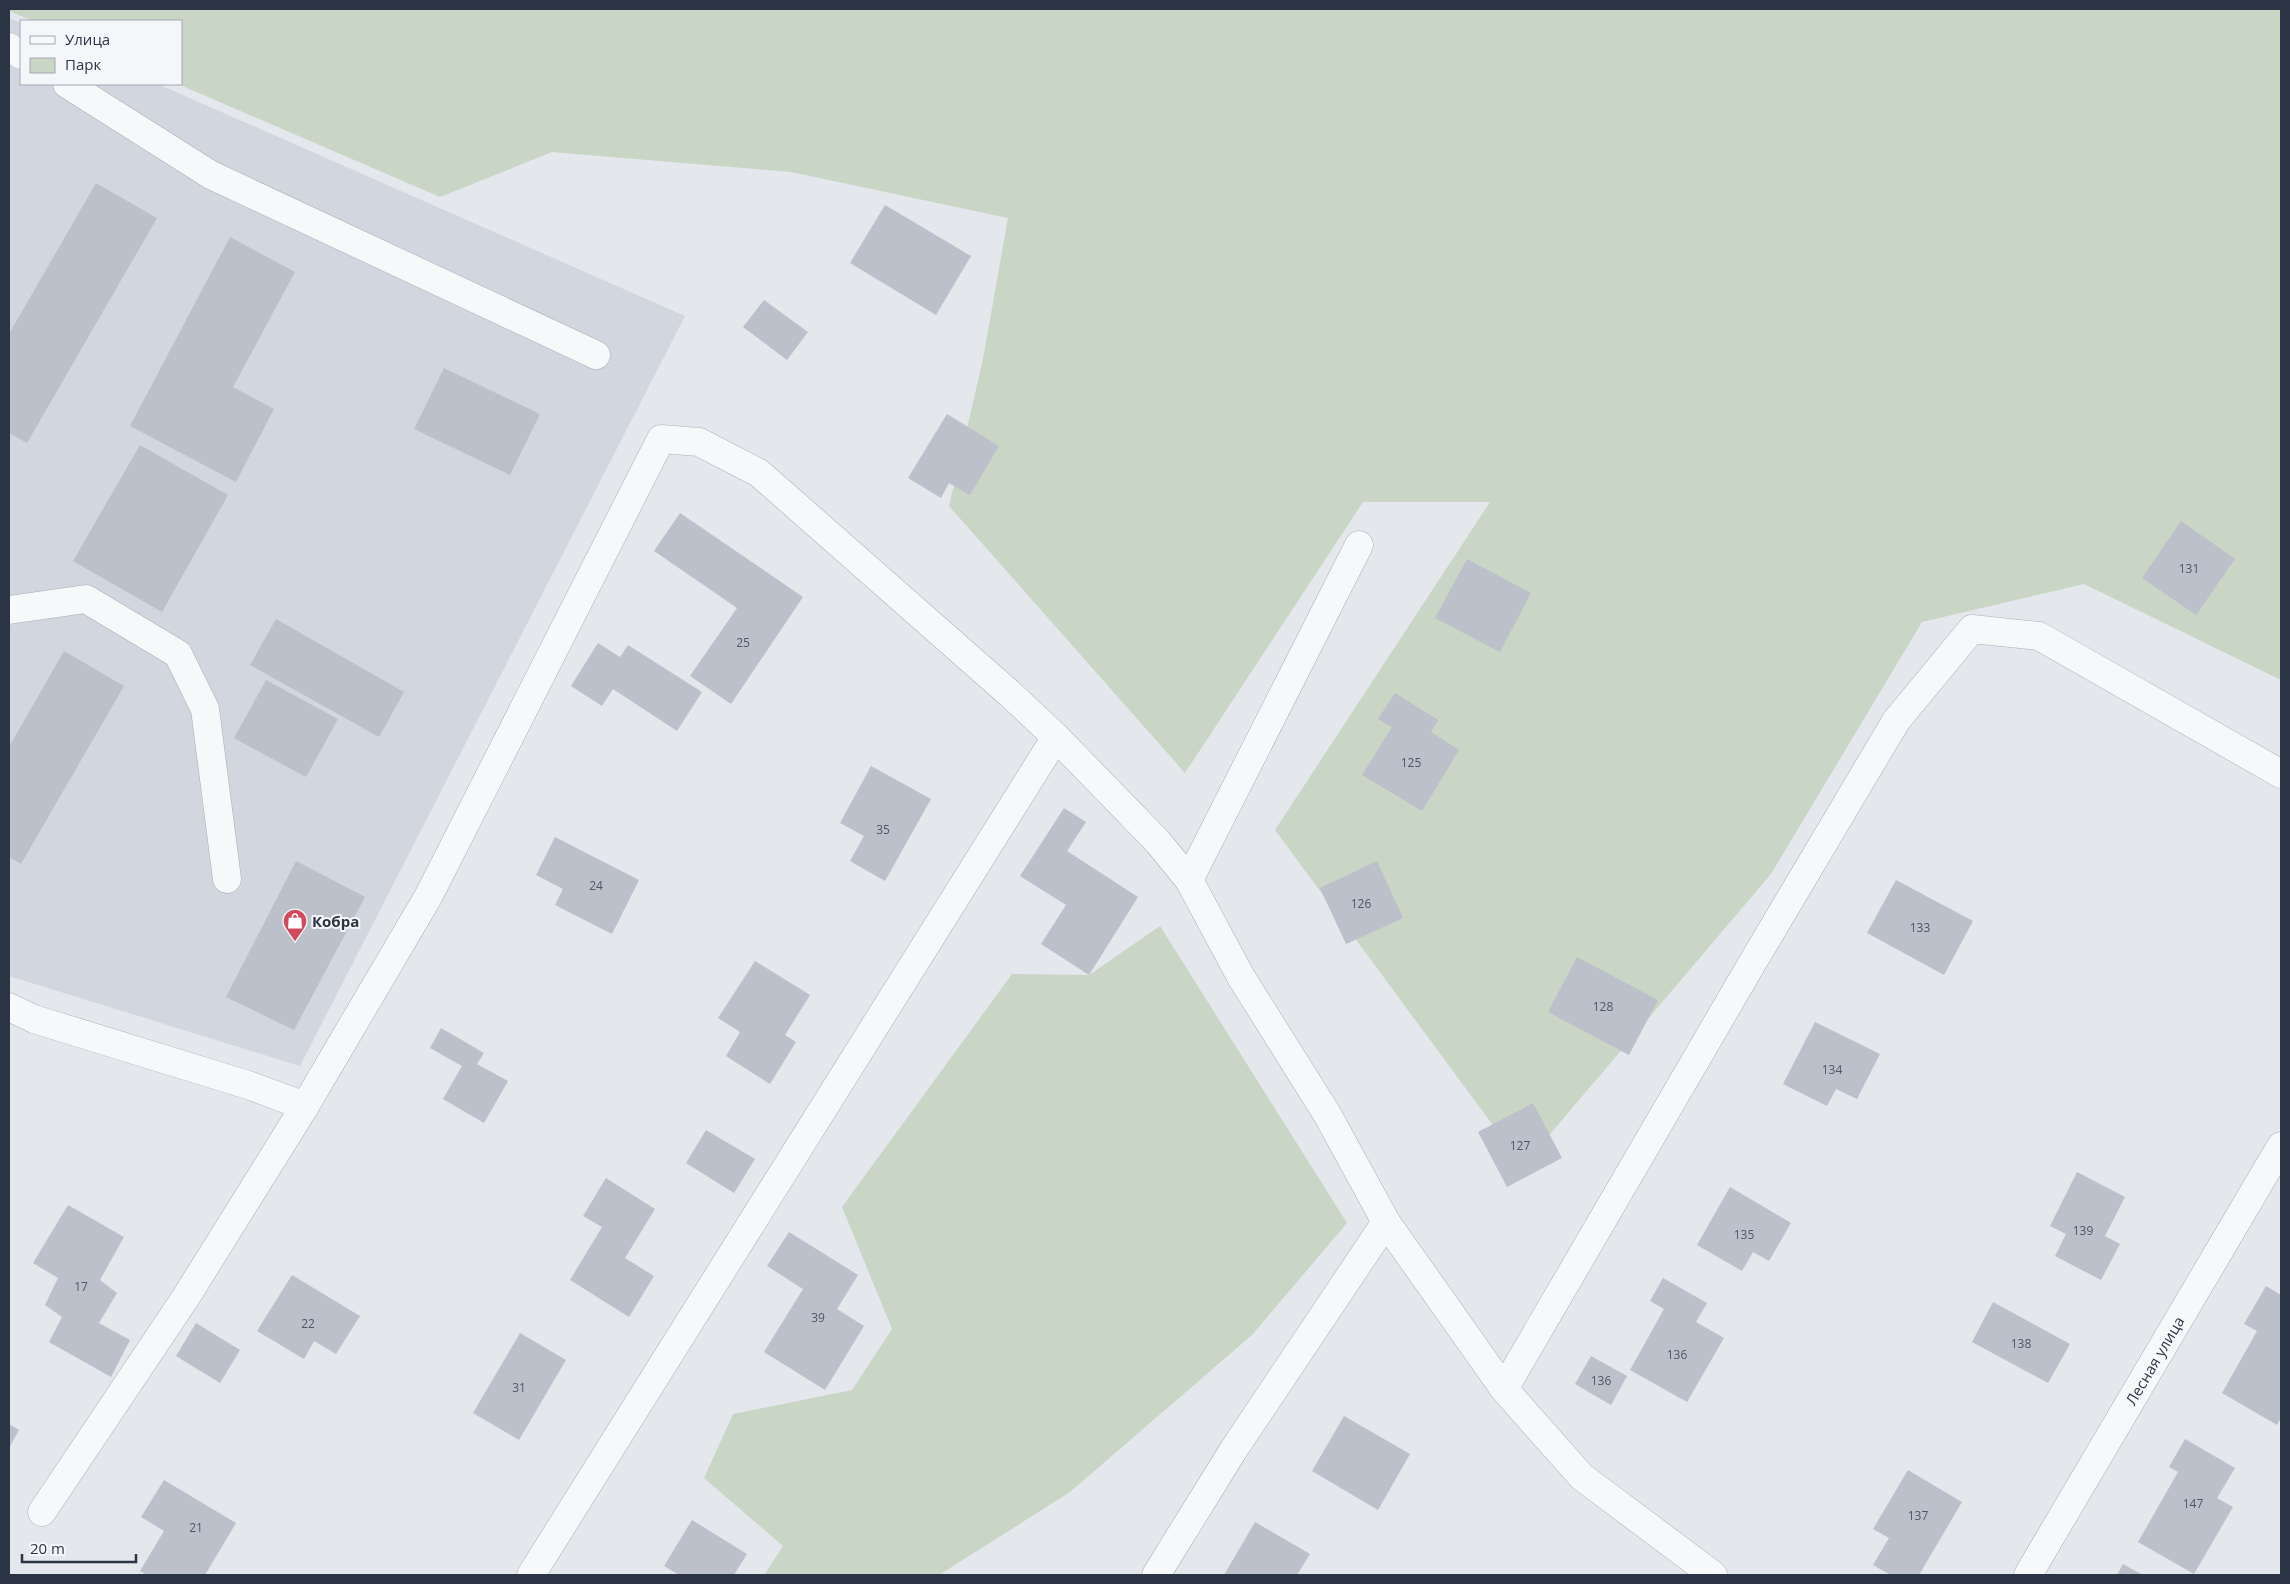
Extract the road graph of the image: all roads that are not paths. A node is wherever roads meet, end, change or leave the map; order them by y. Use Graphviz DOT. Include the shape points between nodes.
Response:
graph roads {
  1 [pos="9,47"];
  2 [pos="20,54"];
  3 [pos="69,85"];
  4 [pos="596,355"];
  5 [pos="1359,545"];
  6 [pos="9,610"];
  7 [pos="1056,737"];
  8 [pos="2281,774"];
  9 [pos="227,879"];
  10 [pos="1189,880"];
  11 [pos="9,1007"];
  12 [pos="305,1106"];
  13 [pos="2281,1146"];
  14 [pos="1386,1222"];
  15 [pos="1504,1389"];
  16 [pos="42,1512"];
  17 [pos="531,1575"];
  18 [pos="1156,1575"];
  19 [pos="1713,1575"];
  20 [pos="2028,1575"];
  1 -- 2 [label="street"];
  3 -- 4 [label="street" via="211,175"];
  5 -- 10 [label="street"];
  6 -- 9 [label="street" via="86,600 178,654 205,709"];
  7 -- 10 [label="street" via="1158,842"];
  7 -- 12 [label="street" via="759,473 699,442 661,439 428,897"];
  7 -- 17 [label="street"];
  8 -- 15 [label="street" via="2040,636 1972,629 1896,721"];
  10 -- 14 [label="street" via="1241,977 1327,1114"];
  11 -- 12 [label="street" via="34,1019 248,1085"];
  12 -- 16 [label="street" via="186,1297"];
  13 -- 20 [label="street, Лесная улица"];
  14 -- 15 [label="street"];
  14 -- 18 [label="street" via="1234,1449"];
  15 -- 19 [label="street" via="1582,1477"];
}
